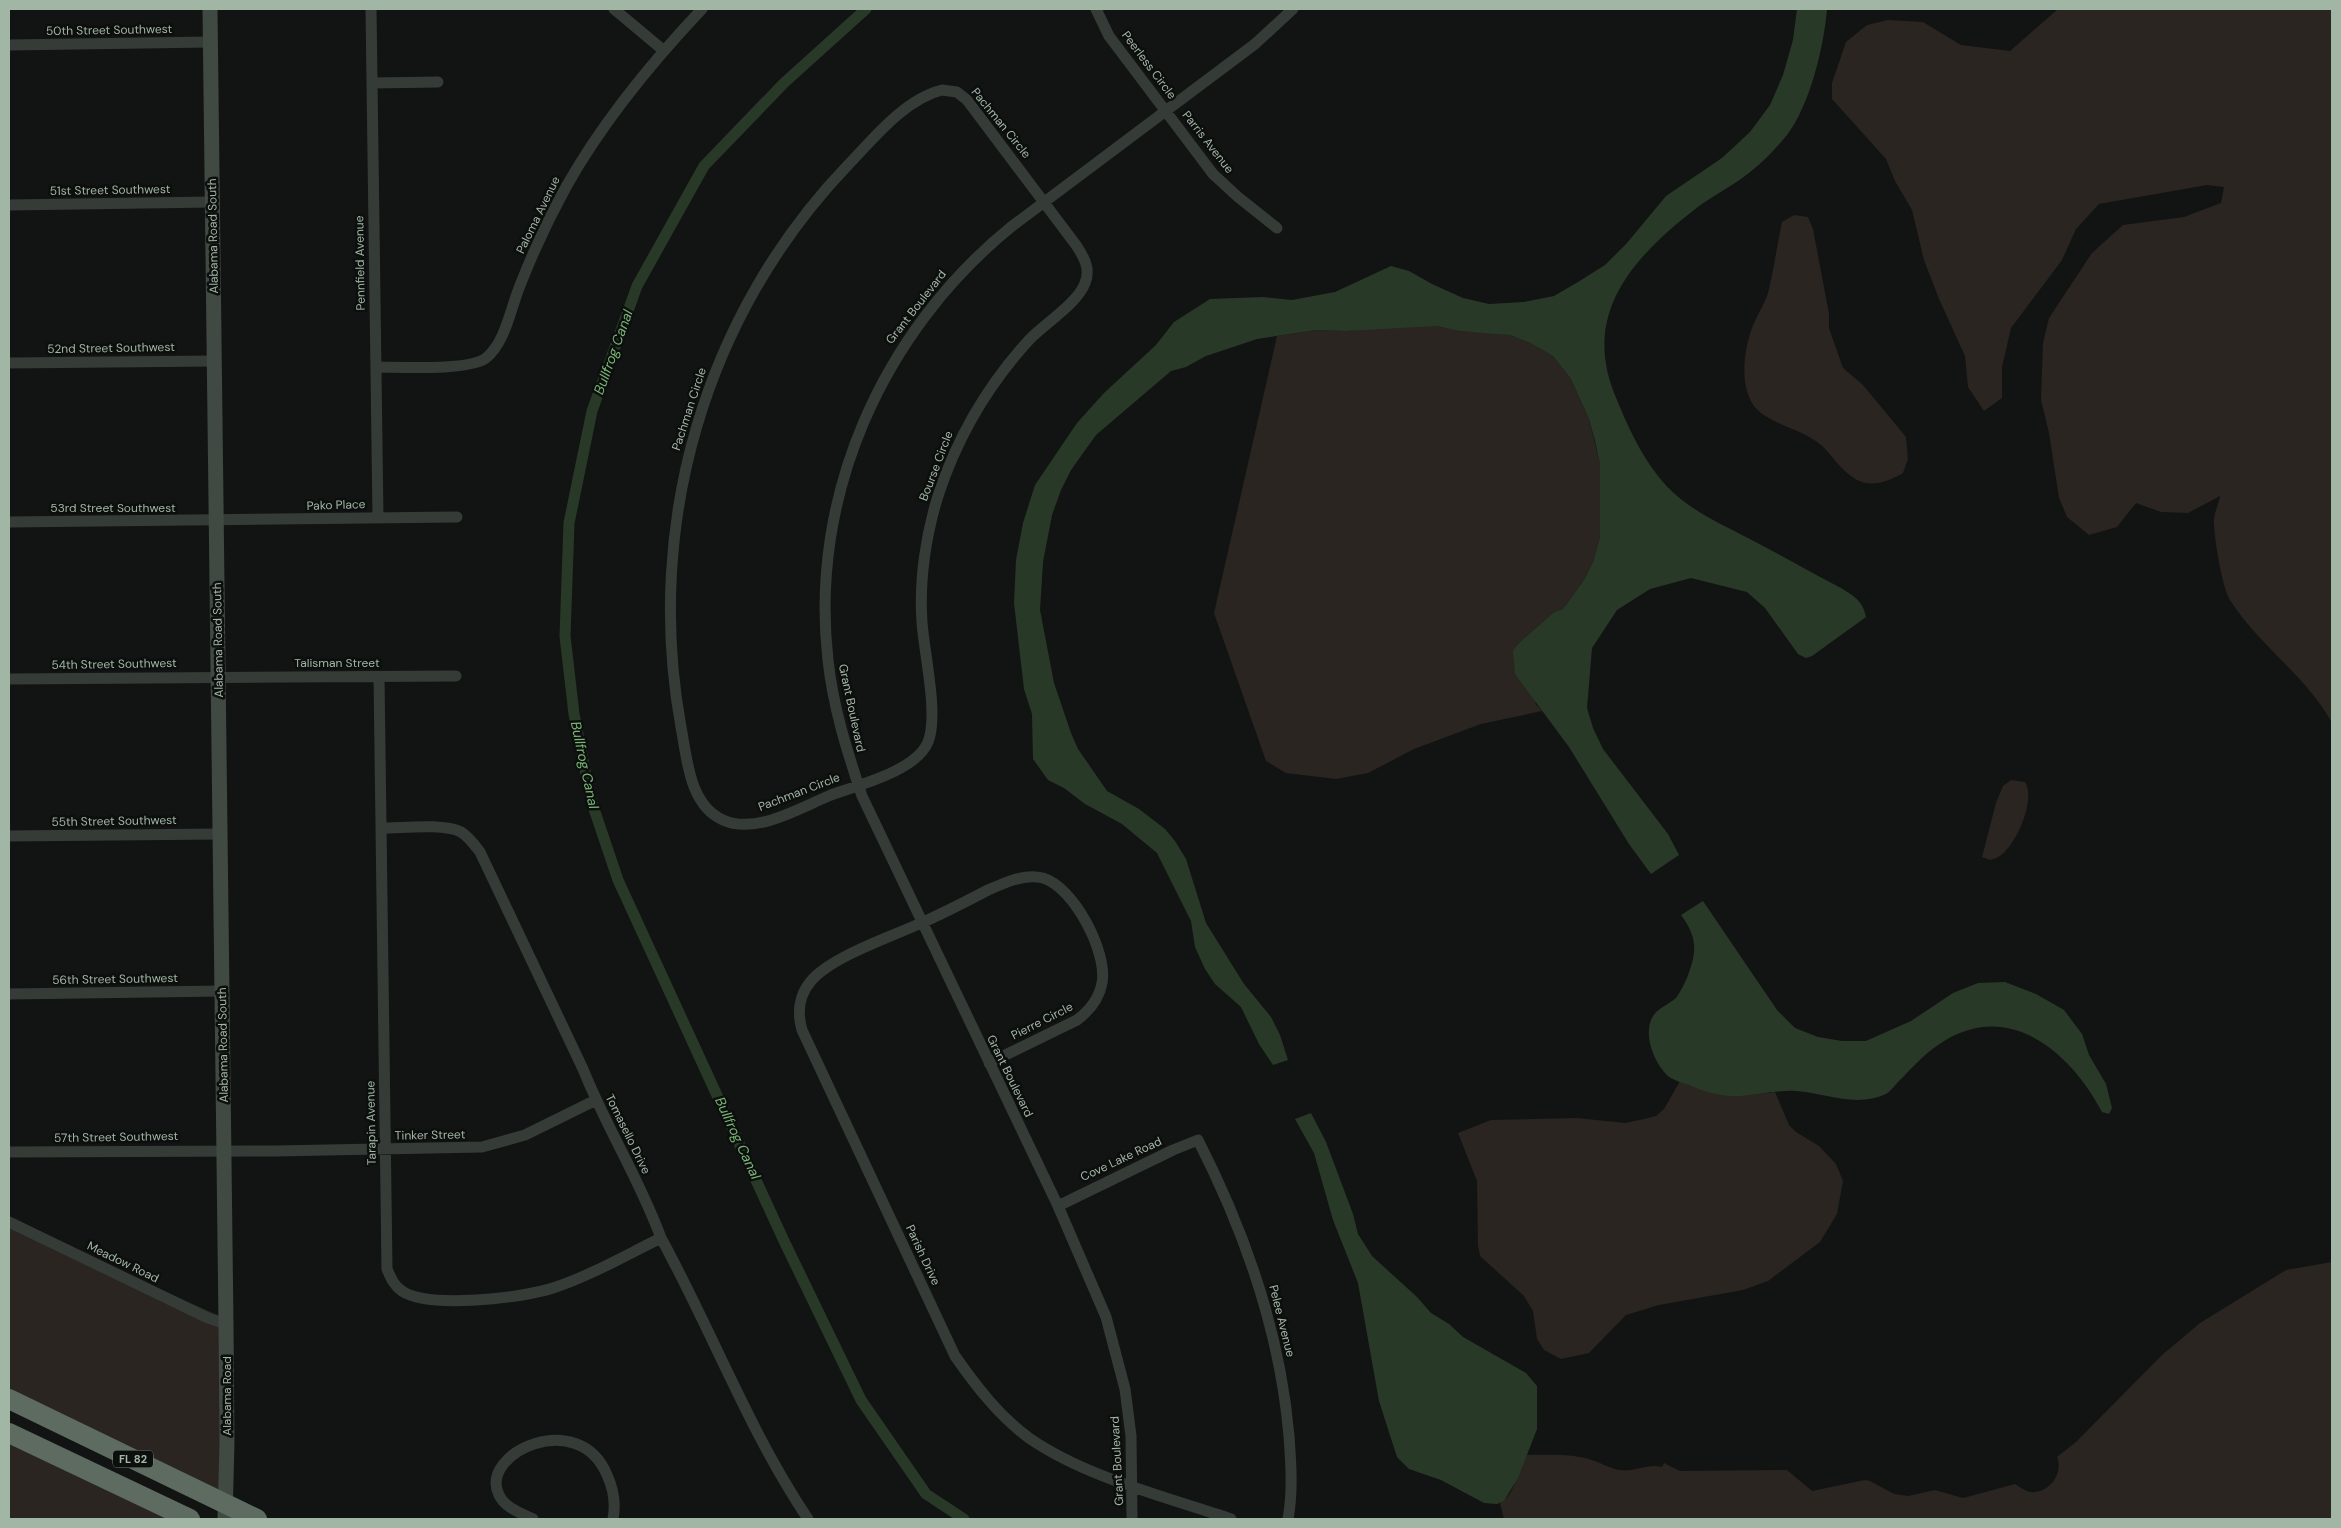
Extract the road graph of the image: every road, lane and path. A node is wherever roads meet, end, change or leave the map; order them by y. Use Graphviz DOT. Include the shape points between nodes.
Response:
graph roads {
  1 [pos="210,9"];
  2 [pos="371,9"];
  3 [pos="614,9"];
  4 [pos="702,9"];
  5 [pos="1096,9"];
  6 [pos="1293,9"];
  7 [pos="210,42"];
  8 [pos="9,45"];
  9 [pos="663,50"];
  10 [pos="438,82"];
  11 [pos="373,83"];
  12 [pos="1166,111"];
  13 [pos="212,202"];
  14 [pos="1045,202"];
  15 [pos="9,205"];
  16 [pos="1277,228"];
  17 [pos="214,361"];
  18 [pos="9,363"];
  19 [pos="377,367"];
  20 [pos="378,517"];
  21 [pos="457,517"];
  22 [pos="217,521"];
  23 [pos="9,522"];
  24 [pos="456,676"];
  25 [pos="379,677"];
  26 [pos="218,678"];
  27 [pos="9,679"];
  28 [pos="858,785"];
  29 [pos="382,828"];
  30 [pos="220,834"];
  31 [pos="9,836"];
  32 [pos="922,923"];
  33 [pos="222,991"];
  34 [pos="9,994"];
  35 [pos="989,1063"];
  36 [pos="596,1100"];
  37 [pos="1198,1140"];
  38 [pos="224,1150"];
  39 [pos="385,1150"];
  40 [pos="9,1152"];
  41 [pos="1058,1206"];
  42 [pos="9,1222"];
  43 [pos="661,1238"];
  44 [pos="226,1272"];
  45 [pos="226,1324"];
  46 [pos="9,1399"];
  47 [pos="9,1433"];
  48 [pos="1133,1486"];
  49 [pos="225,1512"];
  50 [pos="190,1519"];
  51 [pos="257,1519"];
  52 [pos="533,1519"];
  53 [pos="613,1519"];
  54 [pos="808,1519"];
  55 [pos="1132,1519"];
  56 [pos="1231,1519"];
  57 [pos="1288,1519"];
  1 -- 7 [label="street, Alabama Road South"];
  2 -- 11 [label="street, Pennfield Avenue"];
  3 -- 9 [label="street"];
  4 -- 9 [label="street, Paloma Avenue"];
  5 -- 12 [label="street, Peerless Circle" via="1109,36"];
  6 -- 12 [label="street, Grant Boulevard" via="1255,44"];
  7 -- 8 [label="street, 50th Street Southwest"];
  7 -- 13 [label="street, Alabama Road South"];
  9 -- 19 [label="street, Paloma Avenue" via="609,119 566,186 521,283 499,341 486,358 463,365"];
  10 -- 11 [label="street"];
  11 -- 19 [label="street, Pennfield Avenue"];
  12 -- 14 [label="street, Grant Boulevard"];
  12 -- 16 [label="street, Parris Avenue" via="1213,174"];
  13 -- 15 [label="street, 51st Street Southwest"];
  13 -- 17 [label="street, Alabama Road South"];
  14 -- 28 [label="street, Grant Boulevard" via="981,252 930,308 898,353 875,396 848,464 829,547 825,618 833,693 842,736"];
  14 -- 28 [label="street, Bourse Circle" via="1084,257 1086,281 1078,295 1038,331 985,394 950,463 933,515 922,583 921,617 933,709 930,739 925,749 904,766"];
  14 -- 28 [label="street, Pachman Circle" via="967,100 957,92 942,90 930,93 866,146 823,191 784,242 741,314 697,420 677,508 670,624 676,700 686,758 697,793 704,806 716,816 742,825 773,818"];
  17 -- 18 [label="street, 52nd Street Southwest"];
  17 -- 22 [label="street, Alabama Road South"];
  19 -- 20 [label="street, Pennfield Avenue"];
  20 -- 21 [label="street, Pako Place"];
  20 -- 22 [label="street, Pako Place"];
  22 -- 23 [label="street, 53rd Street Southwest"];
  22 -- 26 [label="street, Alabama Road South"];
  24 -- 25 [label="street, Talisman Street"];
  25 -- 26 [label="street, Talisman Street"];
  25 -- 29 [label="street, Tarapin Avenue"];
  26 -- 27 [label="street, 54th Street Southwest"];
  26 -- 30 [label="street, Alabama Road South"];
  28 -- 32 [label="street, Grant Boulevard"];
  29 -- 36 [label="street, Tomasello Drive" via="444,828 460,832 471,840 480,852"];
  29 -- 39 [label="street, Tarapin Avenue"];
  30 -- 31 [label="street, 55th Street Southwest"];
  30 -- 33 [label="street, Alabama Road South"];
  32 -- 35 [label="street, Grant Boulevard"];
  32 -- 35 [label="street, Pierre Circle" via="988,890 1027,877 1042,878 1064,891 1085,921 1102,971 1102,983 1093,1004 1077,1020"];
  32 -- 48 [label="street, Parish Drive" via="836,963 812,979 804,989 799,1007 798,1019 802,1030 955,1356 975,1385 1001,1414 1048,1450"];
  33 -- 34 [label="street, 56th Street Southwest"];
  33 -- 38 [label="street, Alabama Road South"];
  35 -- 41 [label="street, Grant Boulevard"];
  36 -- 39 [label="street, Tinker Street" via="497,1145"];
  36 -- 43 [label="street, Tomasello Drive"];
  37 -- 41 [label="street, Cove Lake Road"];
  37 -- 57 [label="street, Pelee Avenue" via="1249,1253 1271,1322 1286,1409 1291,1483"];
  38 -- 39 [label="street, Tinker Street"];
  38 -- 40 [label="street, 57th Street Southwest"];
  38 -- 44 [label="street, Alabama Road South"];
  39 -- 43 [label="street, Tarapin Avenue" via="387,1269 392,1281 411,1296 472,1300 553,1288"];
  41 -- 48 [label="street, Grant Boulevard" via="1096,1292 1119,1364 1131,1436"];
  42 -- 45 [label="street, Meadow Road"];
  43 -- 54 [label="street, Tomasello Drive" via="773,1465"];
  44 -- 45 [label="street, Alabama Road"];
  45 -- 49 [label="street, Alabama Road"];
  46 -- 49 [label="highway, FL 82"];
  47 -- 50 [label="highway, FL 82"];
  48 -- 55 [label="street, Grant Boulevard"];
  48 -- 56 [label="street, Parish Drive"];
  49 -- 51 [label="highway, FL 82"];
  52 -- 53 [label="street" via="510,1508 499,1495 496,1481 500,1469 518,1452 545,1441 563,1439 588,1448 606,1470 614,1496"];
}
